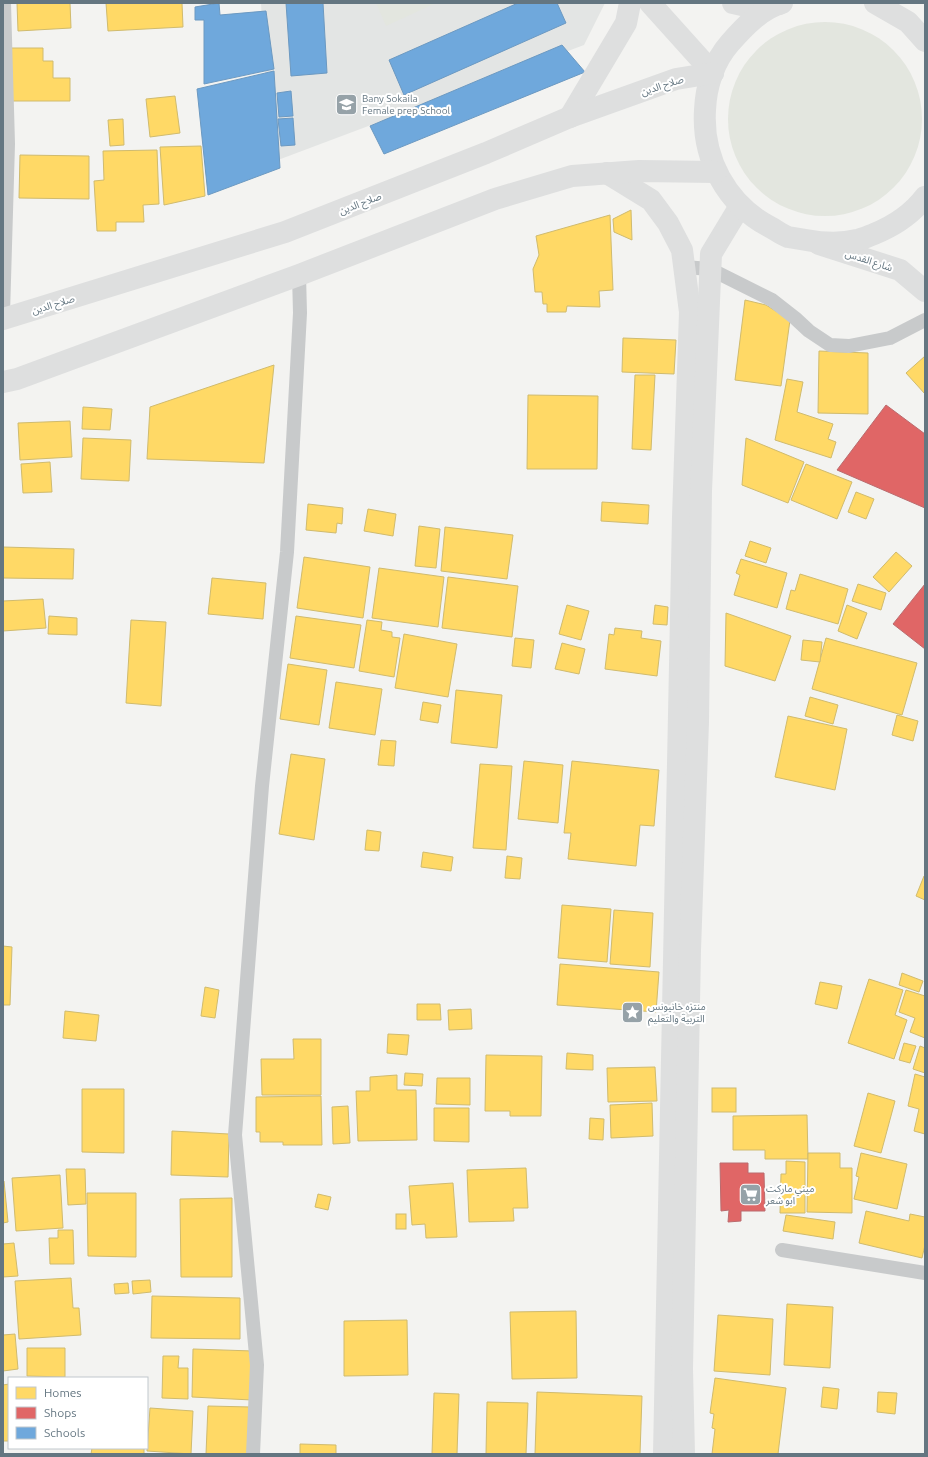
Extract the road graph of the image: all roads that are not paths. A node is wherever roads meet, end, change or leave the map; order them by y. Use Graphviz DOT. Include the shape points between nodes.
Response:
graph roads {
  1 [pos="4,3"];
  2 [pos="630,3"];
  3 [pos="650,3"];
  4 [pos="733,3"];
  5 [pos="781,3"];
  6 [pos="875,3"];
  7 [pos="925,41"];
  8 [pos="712,73"];
  9 [pos="570,117"];
  10 [pos="716,172"];
  11 [pos="607,173"];
  12 [pos="925,197"];
  13 [pos="740,206"];
  14 [pos="806,240"];
  15 [pos="684,267"];
  16 [pos="710,269"];
  17 [pos="299,275"];
  18 [pos="925,290"];
  19 [pos="3,314"];
  20 [pos="3,319"];
  21 [pos="925,320"];
  22 [pos="3,382"];
  23 [pos="782,1250"];
  24 [pos="925,1273"];
  25 [pos="253,1454"];
  26 [pos="664,1454"];
  27 [pos="684,1454"];
  1 -- 19 [label="lane" via="8,144"];
  2 -- 9 [label="main road" via="626,23"];
  3 -- 8 [label="main road"];
  4 -- 5 [label="main road"];
  5 -- 8 [label="main road" via="747,24 724,50"];
  6 -- 7 [label="main road" via="908,22"];
  8 -- 9 [label="main road, صلاح الدين" via="676,79"];
  8 -- 10 [label="main road" via="706,97 704,123 707,148"];
  9 -- 20 [label="main road, صلاح الدين" via="285,232"];
  10 -- 11 [label="main road"];
  10 -- 13 [label="main road"];
  11 -- 15 [label="main road" via="651,200 668,223 682,250"];
  11 -- 17 [label="main road" via="572,176 496,199"];
  12 -- 14 [label="main road" via="918,207 890,228 857,240 822,243"];
  13 -- 14 [label="main road" via="756,220 788,237"];
  13 -- 16 [label="main road" via="711,254"];
  14 -- 18 [label="main road, شارع القدس" via="900,270"];
  15 -- 16 [label="lane"];
  15 -- 26 [label="main road" via="690,312 683,517"];
  16 -- 21 [label="lane" via="772,300 808,331 830,345 849,346 890,338"];
  16 -- 27 [label="main road" via="701,491 698,722 690,950 682,1369"];
  17 -- 22 [label="main road"];
  17 -- 25 [label="lane" via="300,313 287,552 262,786 235,1135 257,1365"];
  23 -- 24 [label="lane"];
}
